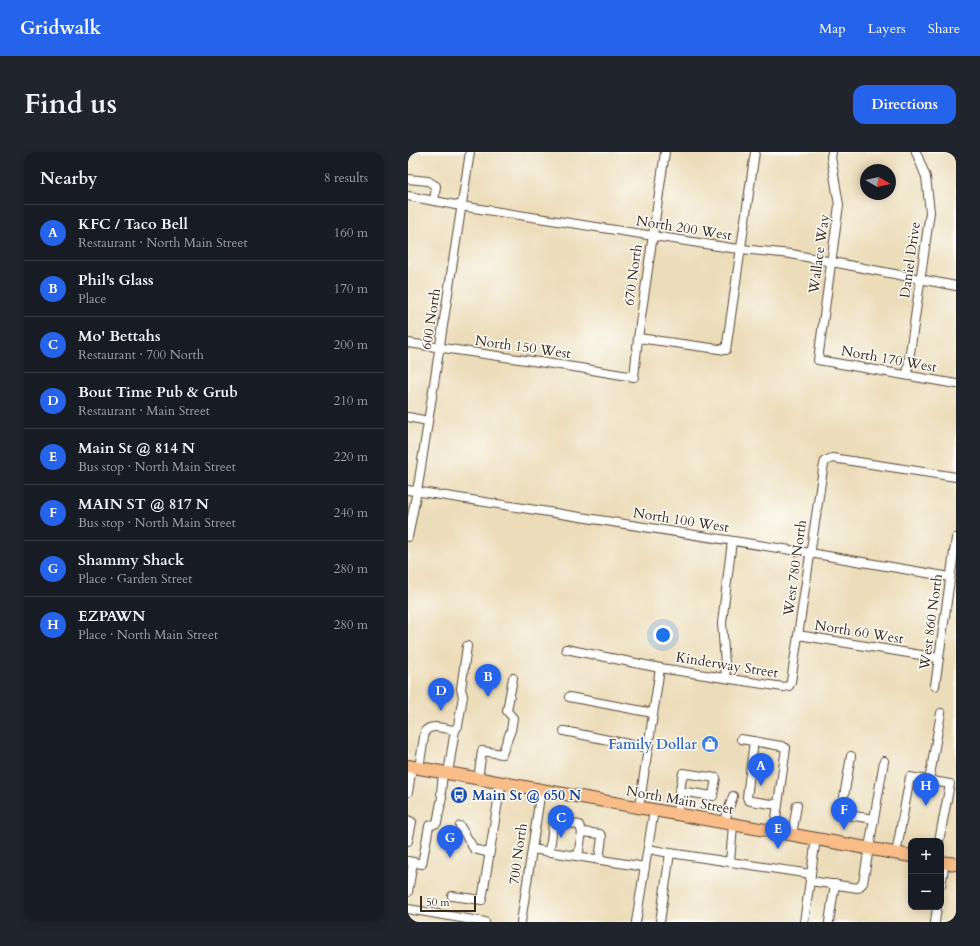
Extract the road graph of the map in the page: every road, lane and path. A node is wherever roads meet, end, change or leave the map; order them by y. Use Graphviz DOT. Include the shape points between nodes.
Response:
graph roads {
  1 [pos="470,152"];
  2 [pos="665,152"];
  3 [pos="755,152"];
  4 [pos="832,152"];
  5 [pos="916,152"];
  6 [pos="408,179"];
  7 [pos="408,196"];
  8 [pos="434,201"];
  9 [pos="461,206"];
  10 [pos="652,236"];
  11 [pos="740,250"];
  12 [pos="832,262"];
  13 [pos="920,279"];
  14 [pos="956,286"];
  15 [pos="638,338"];
  16 [pos="408,343"];
  17 [pos="440,348"];
  18 [pos="818,360"];
  19 [pos="907,374"];
  20 [pos="634,377"];
  21 [pos="956,384"];
  22 [pos="408,418"];
  23 [pos="428,421"];
  24 [pos="956,478"];
  25 [pos="412,490"];
  26 [pos="408,537"];
  27 [pos="956,538"];
  28 [pos="732,541"];
  29 [pos="810,553"];
  30 [pos="950,577"];
  31 [pos="798,635"];
  32 [pos="468,646"];
  33 [pos="566,649"];
  34 [pos="939,658"];
  35 [pos="660,668"];
  36 [pos="513,678"];
  37 [pos="726,678"];
  38 [pos="789,686"];
  39 [pos="935,686"];
  40 [pos="569,697"];
  41 [pos="653,713"];
  42 [pos="941,713"];
  43 [pos="455,730"];
  44 [pos="564,731"];
  45 [pos="741,739"];
  46 [pos="754,741"];
  47 [pos="648,748"];
  48 [pos="851,756"];
  49 [pos="884,761"];
  50 [pos="413,767"];
  51 [pos="446,773"];
  52 [pos="478,779"];
  53 [pos="929,781"];
  54 [pos="500,783"];
  55 [pos="541,790"];
  56 [pos="679,791"];
  57 [pos="408,792"];
  58 [pos="733,796"];
  59 [pos="778,805"];
  60 [pos="797,805"];
  61 [pos="639,808"];
  62 [pos="654,810"];
  63 [pos="677,814"];
  64 [pos="874,819"];
  65 [pos="408,820"];
  66 [pos="729,824"];
  67 [pos="460,826"];
  68 [pos="582,832"];
  69 [pos="774,832"];
  70 [pos="792,835"];
  71 [pos="941,838"];
  72 [pos="816,840"];
  73 [pos="408,841"];
  74 [pos="532,849"];
  75 [pos="648,849"];
  76 [pos="869,849"];
  77 [pos="548,852"];
  78 [pos="489,853"];
  79 [pos="670,853"];
  80 [pos="896,854"];
  81 [pos="578,856"];
  82 [pos="908,856"];
  83 [pos="599,860"];
  84 [pos="411,862"];
  85 [pos="730,862"];
  86 [pos="947,863"];
  87 [pos="645,867"];
  88 [pos="944,874"];
  89 [pos="811,877"];
  90 [pos="835,884"];
  91 [pos="408,892"];
  92 [pos="452,896"];
  93 [pos="408,909"];
  94 [pos="937,910"];
  95 [pos="485,922"];
  96 [pos="521,922"];
  97 [pos="636,922"];
  98 [pos="660,922"];
  99 [pos="805,922"];
  100 [pos="829,922"];
  101 [pos="935,922"];
  1 -- 9 [label="street, 600 North"];
  2 -- 10 [label="street, 670 North"];
  3 -- 11 [label="street"];
  4 -- 12 [label="street, Wallace Way" via="839,205"];
  5 -- 13 [label="street, Daniel Drive" via="926,177 930,212"];
  6 -- 8 [label="street" via="428,181 436,186"];
  7 -- 8 [label="street, North 200 West"];
  8 -- 9 [label="street, North 200 West"];
  9 -- 10 [label="street, North 200 West"];
  9 -- 17 [label="street, 600 North"];
  10 -- 11 [label="street, North 200 West"];
  10 -- 15 [label="street, 670 North"];
  11 -- 12 [label="street, North 200 West" via="791,254"];
  11 -- 15 [label="street" via="726,350"];
  12 -- 13 [label="street, North 200 West"];
  12 -- 18 [label="street, Wallace Way"];
  13 -- 14 [label="street, North 200 West"];
  13 -- 19 [label="street, Daniel Drive"];
  15 -- 20 [label="street, 670 North"];
  16 -- 17 [label="street, North 150 West"];
  17 -- 20 [label="street, North 150 West"];
  17 -- 23 [label="street, 600 North"];
  18 -- 19 [label="street, North 170 West"];
  19 -- 21 [label="street, North 170 West"];
  22 -- 23 [label="street"];
  23 -- 25 [label="street, 600 North"];
  24 -- 29 [label="street, West 780 North" via="832,458 825,461"];
  25 -- 26 [label="street, 600 North"];
  25 -- 28 [label="street, North 100 West"];
  27 -- 30 [label="street, West 860 North"];
  28 -- 29 [label="street, North 100 West"];
  28 -- 37 [label="street" via="722,623"];
  29 -- 30 [label="street, North 100 West"];
  29 -- 31 [label="street, West 780 North"];
  30 -- 34 [label="street, West 860 North"];
  31 -- 34 [label="street, North 60 West"];
  31 -- 38 [label="street, West 780 North"];
  32 -- 43 [label="street" via="461,689 464,696"];
  33 -- 35 [label="street, Kinderway Street"];
  34 -- 39 [label="street, West 860 North"];
  35 -- 37 [label="street, Kinderway Street"];
  35 -- 41 [label="street"];
  36 -- 52 [label="street" via="507,711 513,718 511,730 502,754 482,751"];
  37 -- 38 [label="street, Kinderway Street"];
  40 -- 41 [label="street"];
  41 -- 47 [label="street"];
  42 -- 53 [label="street"];
  43 -- 50 [label="street" via="428,728"];
  43 -- 51 [label="street"];
  44 -- 47 [label="street"];
  45 -- 46 [label="street"];
  46 -- 59 [label="street" via="748,800"];
  46 -- 59 [label="street" via="786,748"];
  47 -- 61 [label="street"];
  48 -- 64 [label="street" via="841,814"];
  49 -- 64 [label="street"];
  50 -- 51 [label="highway, North Main Street"];
  50 -- 57 [label="street"];
  51 -- 52 [label="highway, North Main Street"];
  51 -- 84 [label="street" via="437,823 429,826 422,864"];
  52 -- 54 [label="highway, North Main Street"];
  53 -- 71 [label="street" via="950,784"];
  53 -- 80 [label="street" via="910,777"];
  54 -- 55 [label="highway, North Main Street"];
  54 -- 78 [label="street"];
  55 -- 61 [label="highway, North Main Street"];
  55 -- 74 [label="street, 700 North"];
  56 -- 56 [label="street" via="683,773 716,778 713,796"];
  56 -- 63 [label="street"];
  58 -- 66 [label="street"];
  59 -- 69 [label="street"];
  60 -- 70 [label="street"];
  61 -- 62 [label="highway, North Main Street"];
  62 -- 63 [label="highway, North Main Street"];
  62 -- 75 [label="street"];
  63 -- 66 [label="highway, North Main Street"];
  64 -- 76 [label="street"];
  65 -- 73 [label="street" via="412,822"];
  66 -- 69 [label="highway, North Main Street"];
  66 -- 85 [label="street"];
  67 -- 78 [label="street" via="474,849"];
  68 -- 77 [label="street" via="579,825 556,820 553,823"];
  68 -- 81 [label="street"];
  68 -- 83 [label="street" via="600,834 602,837"];
  69 -- 70 [label="highway, North Main Street"];
  70 -- 72 [label="highway, North Main Street"];
  72 -- 76 [label="highway, North Main Street"];
  72 -- 89 [label="street"];
  74 -- 77 [label="street"];
  74 -- 96 [label="street, 700 North"];
  75 -- 79 [label="street"];
  75 -- 87 [label="street"];
  76 -- 80 [label="highway, North Main Street"];
  76 -- 90 [label="street" via="863,883 858,888"];
  77 -- 81 [label="street"];
  78 -- 92 [label="street" via="482,900"];
  79 -- 85 [label="street"];
  79 -- 98 [label="street"];
  80 -- 82 [label="highway, North Main Street"];
  81 -- 83 [label="street"];
  83 -- 87 [label="street"];
  84 -- 91 [label="street"];
  85 -- 89 [label="street"];
  86 -- 88 [label="street"];
  87 -- 97 [label="street"];
  89 -- 90 [label="street"];
  89 -- 99 [label="street"];
  90 -- 100 [label="street"];
  93 -- 95 [label="street"];
  94 -- 101 [label="street"];
}
